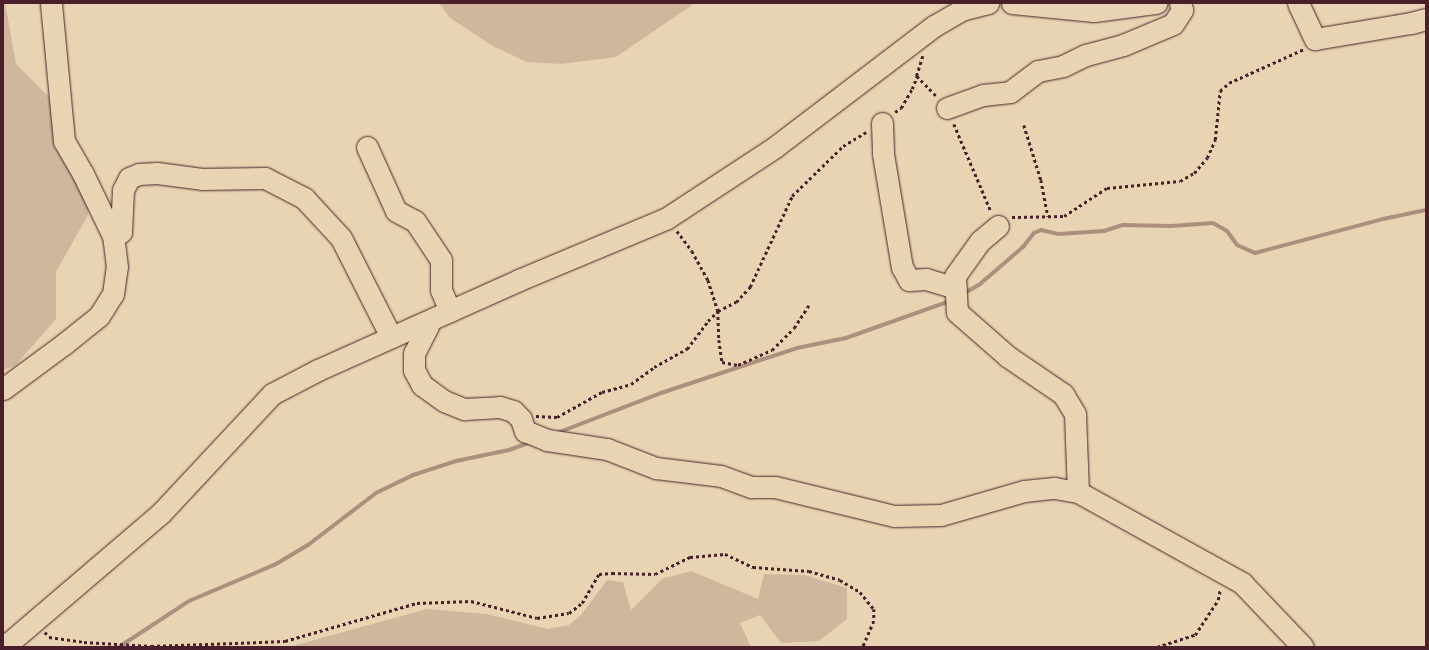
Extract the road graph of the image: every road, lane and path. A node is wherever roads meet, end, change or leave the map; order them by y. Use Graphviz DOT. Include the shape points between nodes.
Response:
graph roads {
  1 [pos="51,3"];
  2 [pos="988,3"];
  3 [pos="1012,3"];
  4 [pos="1156,3"];
  5 [pos="1180,3"];
  6 [pos="1298,3"];
  7 [pos="1426,19"];
  8 [pos="1315,40"];
  9 [pos="917,76"];
  10 [pos="947,108"];
  11 [pos="882,123"];
  12 [pos="1024,125"];
  13 [pos="367,147"];
  14 [pos="1048,216"];
  15 [pos="667,218"];
  16 [pos="998,226"];
  17 [pos="113,236"];
  18 [pos="956,288"];
  19 [pos="809,304"];
  20 [pos="450,311"];
  21 [pos="718,311"];
  22 [pos="426,322"];
  23 [pos="391,337"];
  24 [pos="3,389"];
  25 [pos="521,419"];
  26 [pos="1078,492"];
  27 [pos="1206,564"];
  28 [pos="37,620"];
  29 [pos="4,647"];
  30 [pos="863,647"];
  31 [pos="1157,647"];
  32 [pos="1303,647"];
  1 -- 17 [label="street" via="64,141"];
  2 -- 15 [label="street" via="964,9 934,26 774,147"];
  3 -- 4 [label="street" via="1094,11"];
  5 -- 10 [label="street" via="1182,10 1173,24 1123,45 1086,55 1063,66 1038,71 1010,92 983,95"];
  6 -- 8 [label="street"];
  7 -- 8 [label="street"];
  8 -- 14 [label="path" via="1303,50 1229,83 1220,92 1215,140 1207,158 1194,172 1180,181 1107,188 1064,216"];
  9 -- 11 [label="path" via="901,108"];
  11 -- 18 [label="street" via="883,154 902,267 909,280 926,279"];
  11 -- 21 [label="path" via="843,146 792,196 750,287 736,302"];
  12 -- 14 [label="path" via="1041,180"];
  13 -- 20 [label="street" via="396,211 415,221 441,260 441,290"];
  14 -- 16 [label="path" via="1011,217"];
  15 -- 20 [label="street"];
  15 -- 21 [label="path" via="692,251 708,280"];
  16 -- 18 [label="street" via="980,241 955,276"];
  17 -- 23 [label="street" via="121,232 124,190 130,178 139,174 157,173 202,179 265,178 304,198 341,238"];
  17 -- 24 [label="street" via="117,267 113,294 99,316"];
  18 -- 26 [label="street" via="957,312 1007,356 1063,394 1075,414"];
  19 -- 21 [label="path" via="794,328 772,350 738,365 722,362"];
  20 -- 22 [label="street"];
  21 -- 25 [label="path" via="687,349 654,367 631,384 602,392 557,417 529,415"];
  22 -- 23 [label="street"];
  22 -- 25 [label="street" via="428,326 414,353 414,370 422,385 444,401 464,408 500,407 513,411"];
  23 -- 28 [label="street" via="272,394 161,513"];
  25 -- 26 [label="street" via="525,431 547,440 607,449 656,468 721,476 752,487 775,487 894,516 941,515 1024,491 1054,488"];
  26 -- 27 [label="street"];
  27 -- 31 [label="path" via="1204,572 1220,590 1218,600 1195,635"];
  27 -- 32 [label="street" via="1242,584"];
  28 -- 29 [label="street"];
  28 -- 30 [label="path" via="48,637 151,646 285,641 417,603 471,601 537,618 569,613 582,603 599,574 655,574 690,557 724,554 753,566 809,571 840,580 860,592 874,609 874,621"];
}
